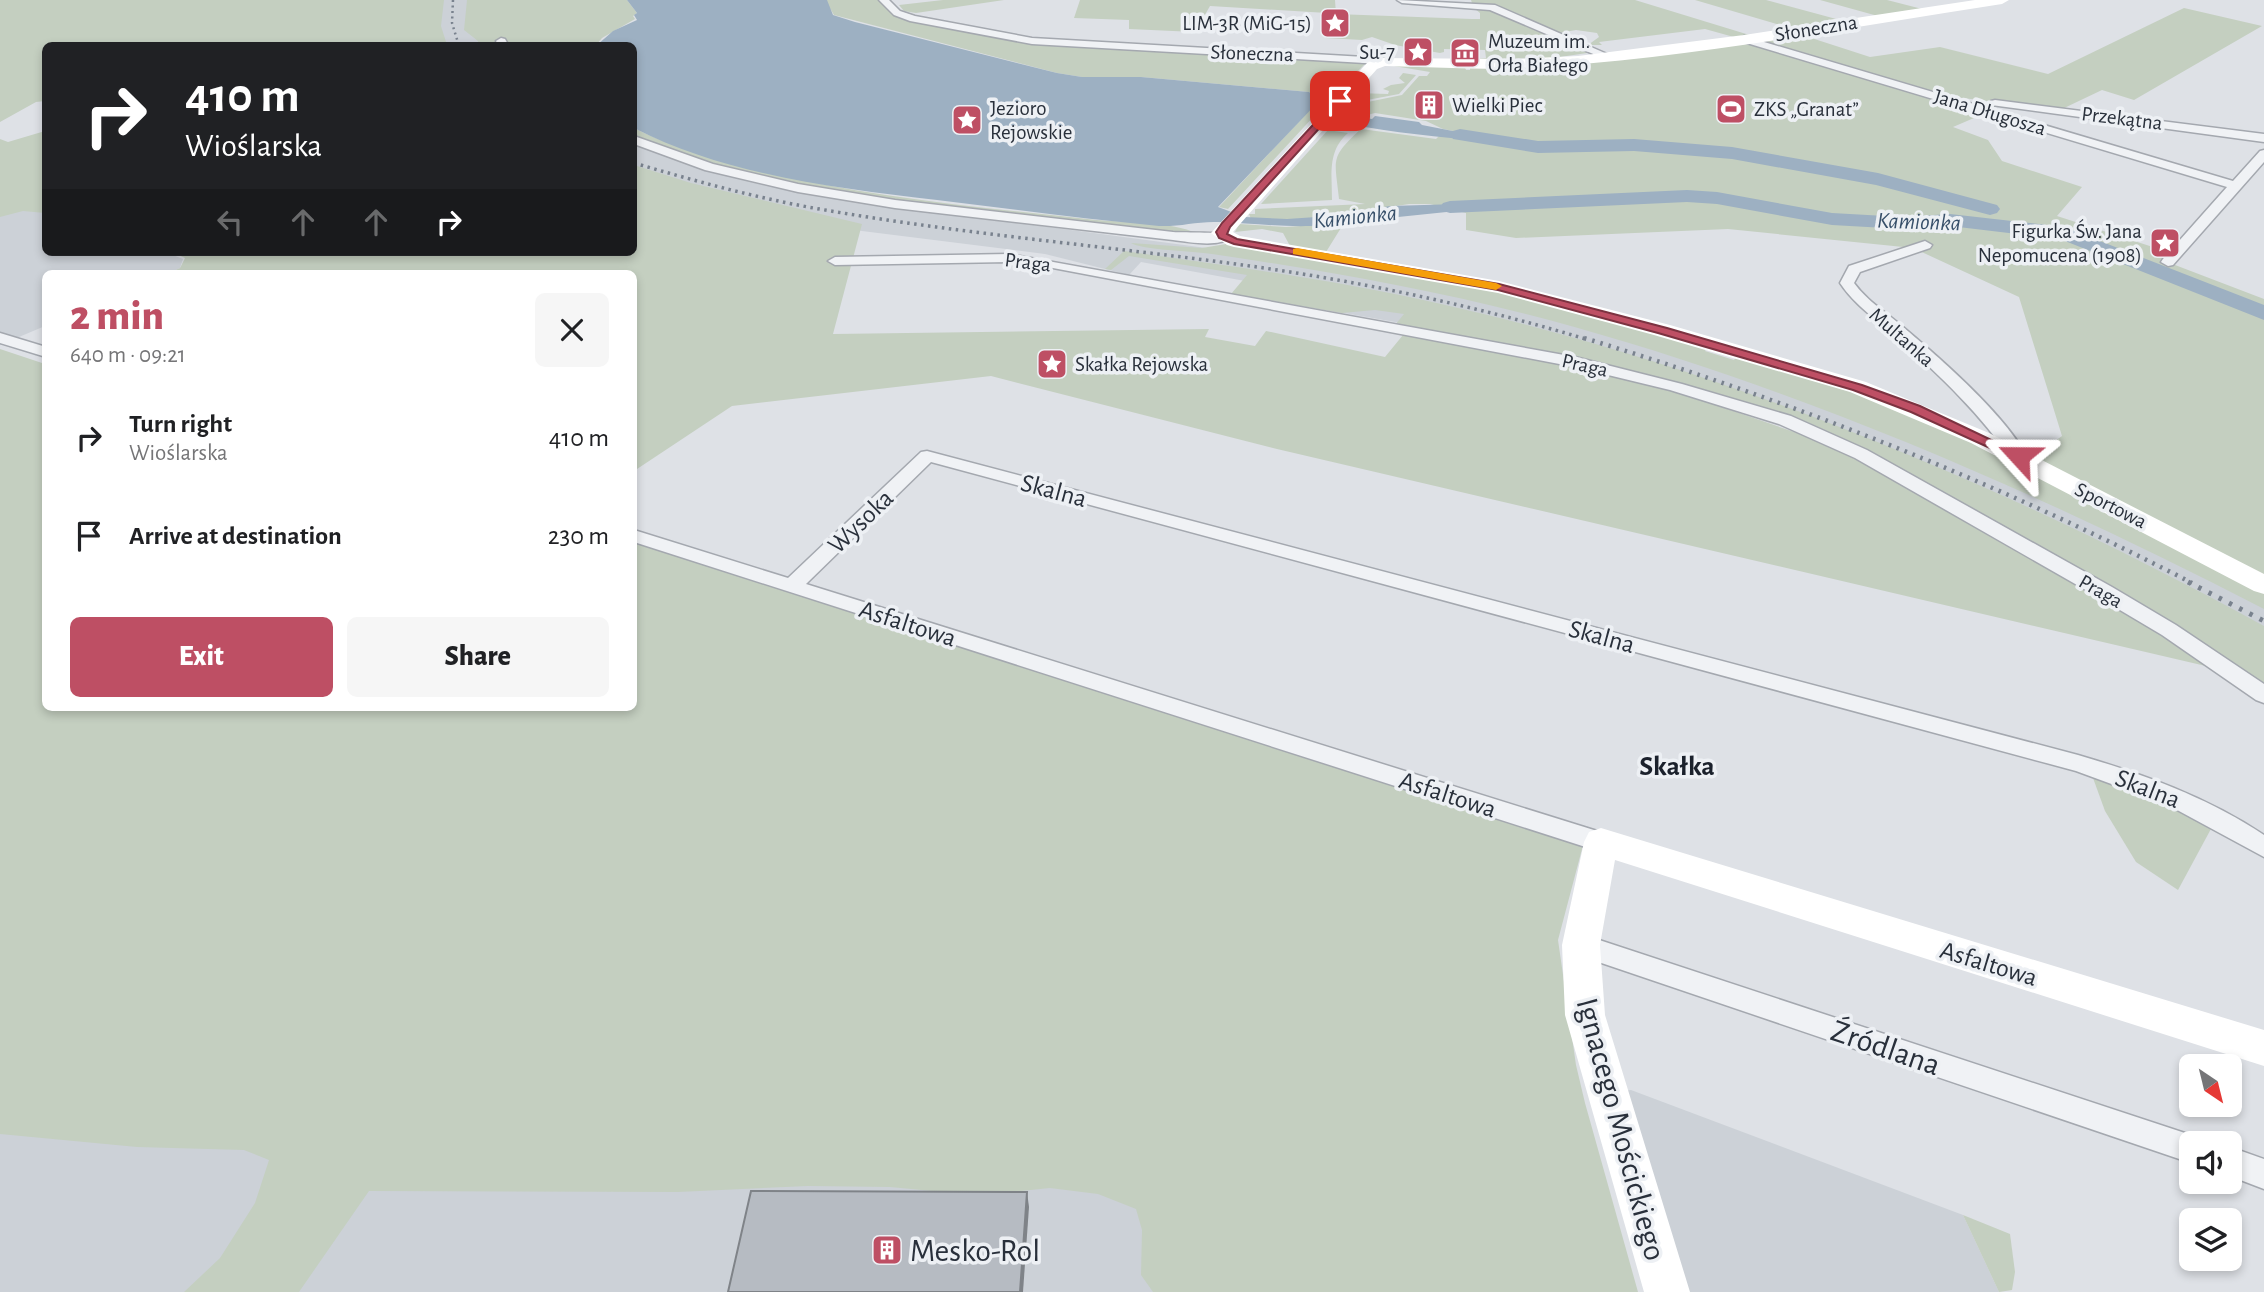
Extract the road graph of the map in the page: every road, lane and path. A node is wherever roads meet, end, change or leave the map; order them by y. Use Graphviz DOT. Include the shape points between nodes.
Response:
graph roads {
  1 [pos="884,0"];
  2 [pos="1402,0"];
  3 [pos="2002,0"];
  4 [pos="1744,39"];
  5 [pos="1609,57"];
  6 [pos="1381,61"];
  7 [pos="1937,96"];
  8 [pos="2264,138"];
  9 [pos="637,141"];
  10 [pos="2264,154"];
  11 [pos="2236,186"];
  12 [pos="1225,234"];
  13 [pos="1925,245"];
  14 [pos="835,261"];
  15 [pos="2168,262"];
  16 [pos="0,338"];
  17 [pos="42,351"];
  18 [pos="928,456"];
  19 [pos="2018,457"];
  20 [pos="637,537"];
  21 [pos="2264,585"];
  22 [pos="792,586"];
  23 [pos="2264,695"];
  24 [pos="1601,842"];
  25 [pos="2264,847"];
  26 [pos="1581,945"];
  27 [pos="2264,1048"];
  28 [pos="2179,1145"];
  29 [pos="2242,1166"];
  30 [pos="2264,1174"];
  31 [pos="1667,1292"];
  1 -- 6 [label="street, Słoneczna" via="897,13 913,19 1032,41"];
  2 -- 5 [label="street" via="1492,6"];
  3 -- 4 [label="street, Słoneczna"];
  4 -- 5 [label="street, Słoneczna"];
  4 -- 7 [label="street, Jana Długosza"];
  5 -- 6 [label="street, Słoneczna" via="1514,64"];
  6 -- 12 [label="street" via="1240,210"];
  7 -- 8 [label="street, Przekątna"];
  7 -- 11 [label="street, Jana Długosza"];
  9 -- 12 [label="street" via="709,167 832,194 1173,236 1205,239"];
  10 -- 11 [label="street"];
  11 -- 15 [label="street"];
  12 -- 19 [label="street, Sportowa" via="1499,287 1662,330 1858,387"];
  13 -- 19 [label="street, Multanka" via="1854,268 1847,283 1946,376 2011,443"];
  14 -- 23 [label="street, Praga" via="1037,261 1522,351 1730,403 1785,420 1861,454 2169,630"];
  16 -- 17 [label="street"];
  18 -- 22 [label="street, Wysoka"];
  18 -- 25 [label="street, Skalna" via="2078,763 2160,791 2218,818"];
  19 -- 21 [label="street, Sportowa"];
  20 -- 22 [label="street, Asfaltowa"];
  22 -- 24 [label="street, Asfaltowa"];
  24 -- 26 [label="street, Ignacego Mościckiego"];
  24 -- 27 [label="street, Asfaltowa"];
  26 -- 28 [label="street, Źródlana"];
  26 -- 31 [label="street, Ignacego Mościckiego" via="1585,1015"];
  29 -- 30 [label="street"];
}
